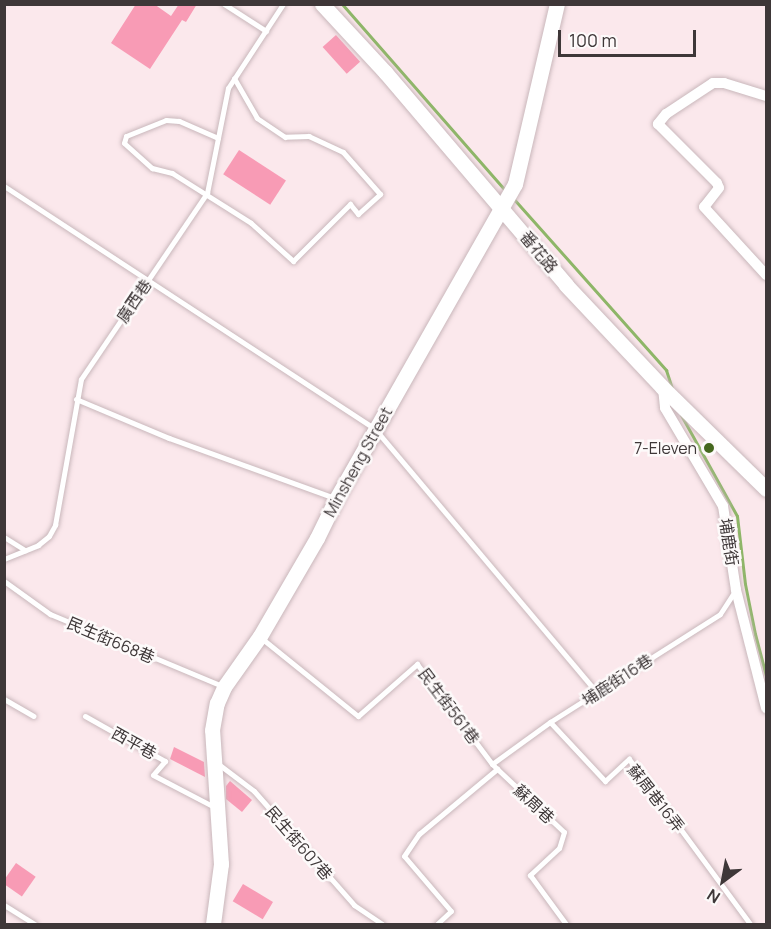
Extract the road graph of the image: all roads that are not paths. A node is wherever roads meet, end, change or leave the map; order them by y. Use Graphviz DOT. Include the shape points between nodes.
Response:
graph roads {
  1 [pos="224,4"];
  2 [pos="283,4"];
  3 [pos="322,4"];
  4 [pos="557,4"];
  5 [pos="266,31"];
  6 [pos="234,78"];
  7 [pos="766,96"];
  8 [pos="218,138"];
  9 [pos="4,186"];
  10 [pos="207,193"];
  11 [pos="502,207"];
  12 [pos="766,275"];
  13 [pos="147,282"];
  14 [pos="663,388"];
  15 [pos="76,399"];
  16 [pos="375,429"];
  17 [pos="766,489"];
  18 [pos="336,499"];
  19 [pos="4,537"];
  20 [pos="25,550"];
  21 [pos="4,559"];
  22 [pos="4,581"];
  23 [pos="736,590"];
  24 [pos="260,636"];
  25 [pos="224,687"];
  26 [pos="598,694"];
  27 [pos="4,699"];
  28 [pos="766,708"];
  29 [pos="34,716"];
  30 [pos="85,716"];
  31 [pos="550,722"];
  32 [pos="215,761"];
  33 [pos="494,767"];
  34 [pos="217,809"];
  35 [pos="4,905"];
  36 [pos="35,924"];
  37 [pos="213,924"];
  38 [pos="382,924"];
  39 [pos="437,924"];
  40 [pos="567,924"];
  41 [pos="750,924"];
  1 -- 5 [label="lane"];
  2 -- 5 [label="lane, 廣西巷"];
  3 -- 11 [label="street, 番花路"];
  4 -- 11 [label="street, Minsheng Street" via="515,184"];
  5 -- 6 [label="lane, 廣西巷"];
  6 -- 8 [label="lane, 廣西巷" via="228,88"];
  6 -- 10 [label="lane" via="257,118 285,137 309,136 343,152 380,194 358,214 350,204 293,261 251,223"];
  7 -- 12 [label="street" via="724,82 713,83 666,114 658,124 717,183 719,188 704,207"];
  8 -- 10 [label="lane, 廣西巷"];
  8 -- 10 [label="lane" via="179,121 165,120 126,136 124,143 152,168 172,173"];
  9 -- 13 [label="lane"];
  10 -- 13 [label="lane, 廣西巷"];
  11 -- 14 [label="street, 番花路" via="566,285"];
  11 -- 16 [label="street, Minsheng Street"];
  13 -- 15 [label="lane, 廣西巷" via="81,379"];
  13 -- 16 [label="lane"];
  14 -- 17 [label="street, 番花路"];
  14 -- 23 [label="street, 埔鹿街" via="665,408 723,506"];
  15 -- 18 [label="lane" via="169,438"];
  15 -- 20 [label="lane, 廣西巷" via="55,525 49,536"];
  16 -- 18 [label="street, Minsheng Street"];
  16 -- 26 [label="lane"];
  18 -- 24 [label="street, Minsheng Street"];
  19 -- 20 [label="lane"];
  20 -- 21 [label="lane, 廣西巷"];
  22 -- 25 [label="lane, 民生街668巷" via="50,614"];
  23 -- 26 [label="lane, 埔鹿街16巷" via="720,614"];
  23 -- 28 [label="street, 埔鹿街"];
  24 -- 25 [label="street, Minsheng Street"];
  24 -- 33 [label="lane, 民生街561巷" via="358,716 417,664"];
  25 -- 32 [label="street, Minsheng Street" via="212,730"];
  26 -- 31 [label="lane, 埔鹿街16巷"];
  27 -- 29 [label="lane"];
  30 -- 34 [label="lane, 西平巷" via="165,761 153,775"];
  31 -- 33 [label="lane, 埔鹿街16巷"];
  31 -- 41 [label="lane, 蘇周巷16弄" via="605,781 629,759"];
  32 -- 34 [label="street, Minsheng Street"];
  32 -- 38 [label="lane, 民生街607巷" via="254,791 354,905"];
  33 -- 39 [label="lane, 埔鹿街16巷" via="419,834 404,856 452,911"];
  33 -- 40 [label="lane, 蘇周巷" via="564,832 559,848 530,875"];
  34 -- 37 [label="street, Minsheng Street" via="221,864"];
  35 -- 36 [label="lane"];
}
